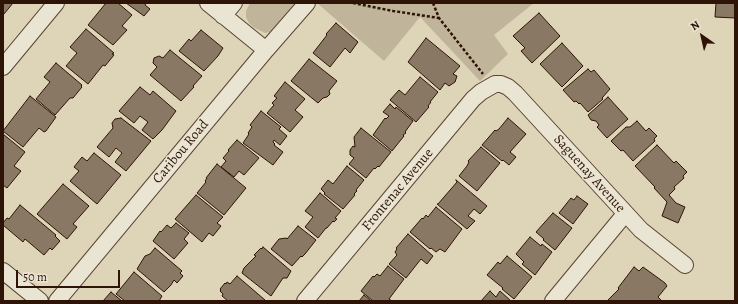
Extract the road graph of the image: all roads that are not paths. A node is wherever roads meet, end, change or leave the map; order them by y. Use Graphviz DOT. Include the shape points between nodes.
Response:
graph roads {
  1 [pos="56,3"];
  2 [pos="208,3"];
  3 [pos="234,3"];
  4 [pos="307,3"];
  5 [pos="224,16"];
  6 [pos="266,50"];
  7 [pos="3,67"];
  8 [pos="495,84"];
  9 [pos="625,214"];
  10 [pos="685,265"];
  11 [pos="3,270"];
  12 [pos="40,301"];
  13 [pos="57,301"];
  14 [pos="305,301"];
  15 [pos="553,301"];
  1 -- 7 [label="street"];
  2 -- 5 [label="street"];
  3 -- 5 [label="street"];
  4 -- 6 [label="street, Caribou Road"];
  5 -- 6 [label="street"];
  6 -- 13 [label="street, Caribou Road"];
  8 -- 9 [label="street, Saguenay Avenue" via="501,84 515,92"];
  8 -- 14 [label="street, Frontenac Avenue" via="473,100"];
  9 -- 10 [label="street, Saguenay Avenue"];
  9 -- 15 [label="street"];
  11 -- 12 [label="street"];
}
